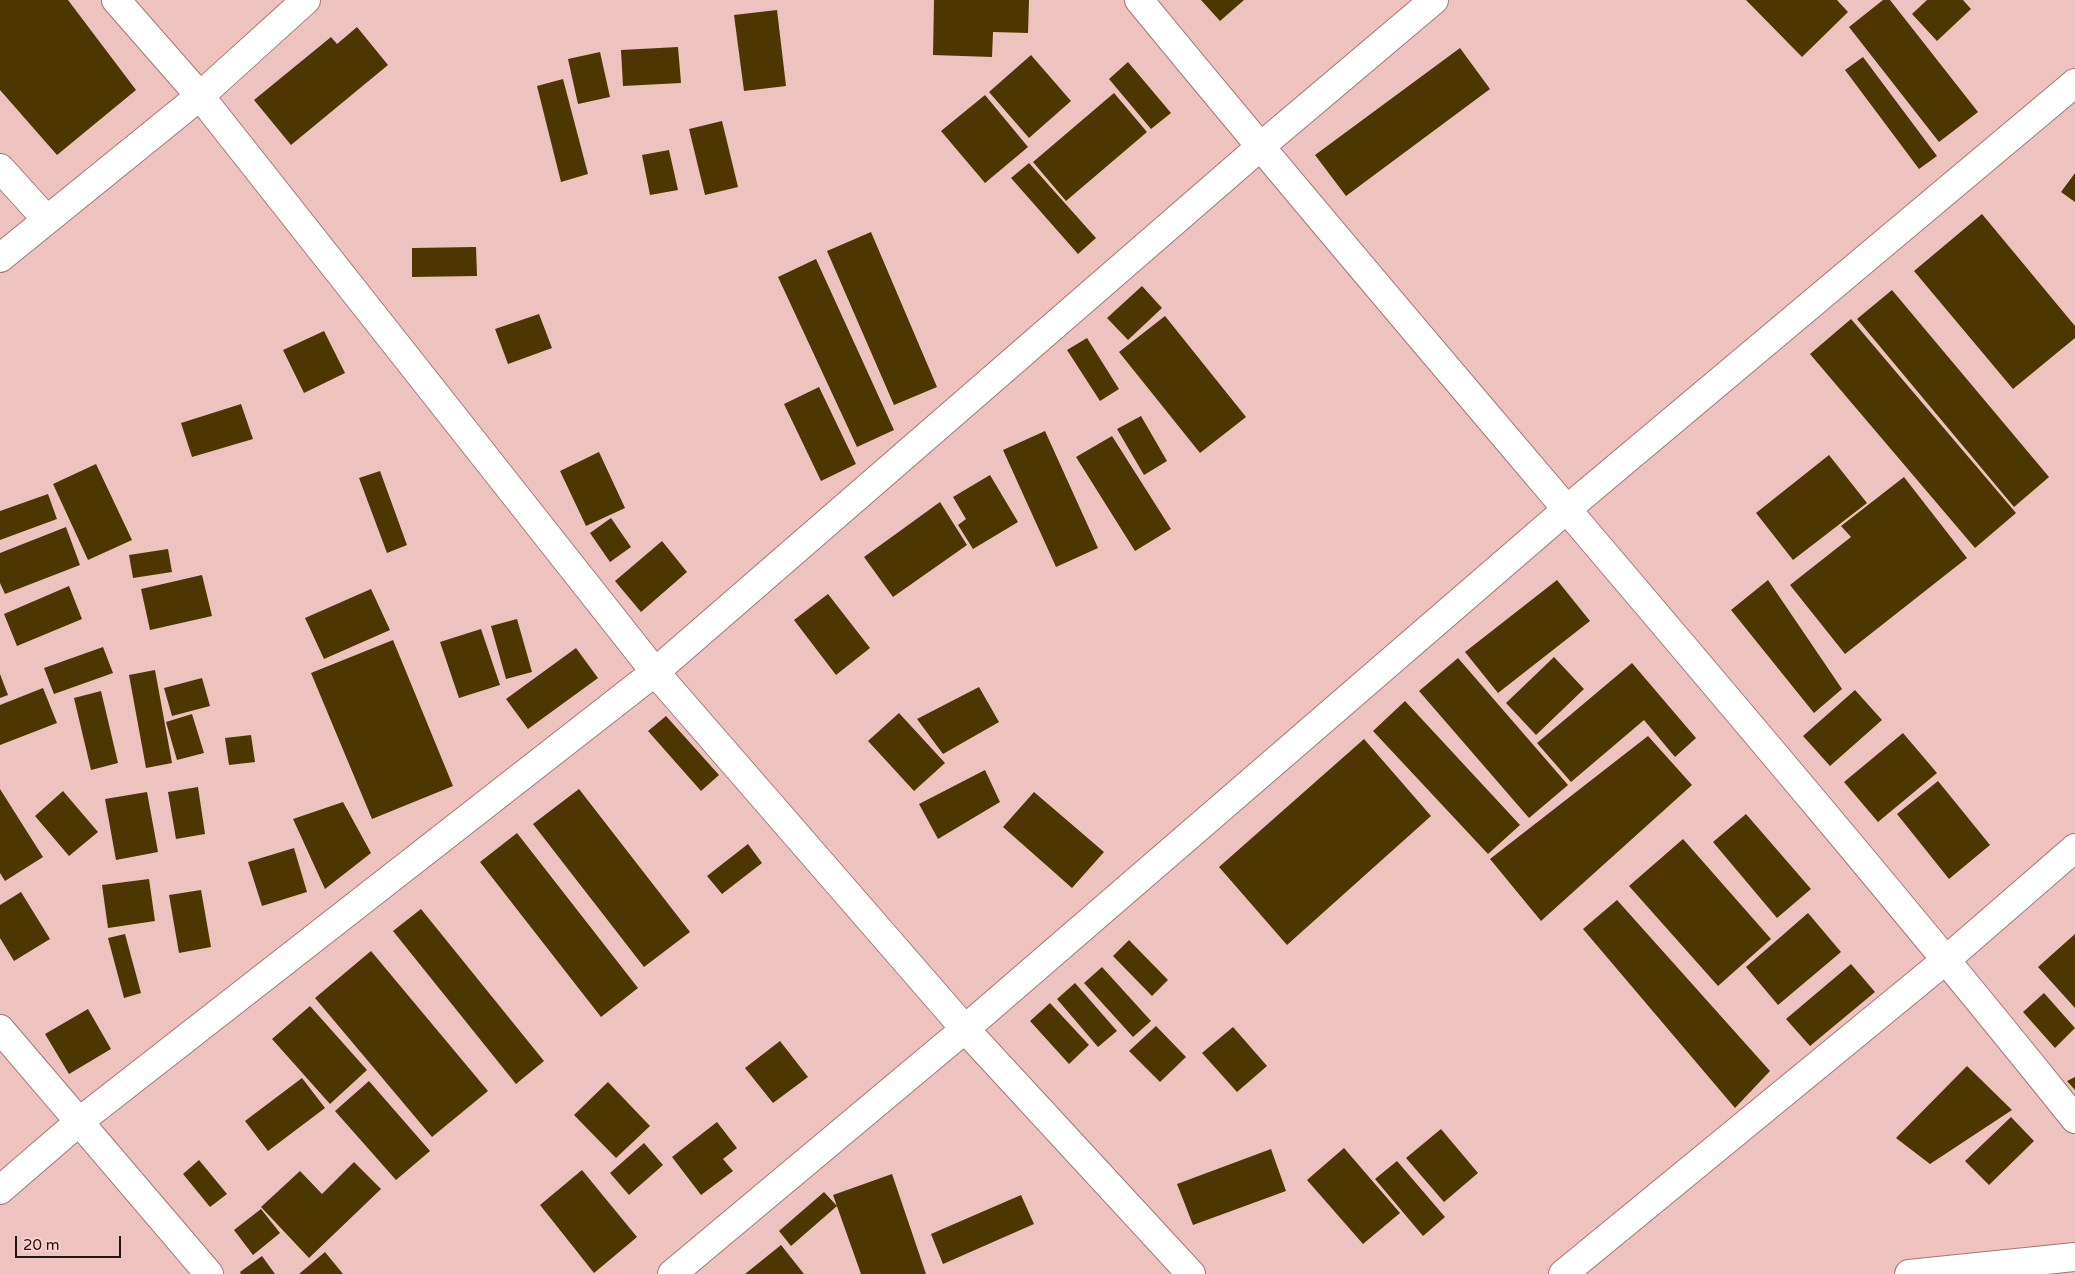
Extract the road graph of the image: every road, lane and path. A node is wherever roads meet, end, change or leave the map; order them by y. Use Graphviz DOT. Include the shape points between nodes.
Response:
graph roads {
  1 [pos="116,0"];
  2 [pos="306,0"];
  3 [pos="1139,0"];
  4 [pos="1434,0"];
  5 [pos="2075,83"];
  6 [pos="200,96"];
  7 [pos="1260,147"];
  8 [pos="0,168"];
  9 [pos="47,220"];
  10 [pos="0,258"];
  11 [pos="1566,510"];
  12 [pos="655,672"];
  13 [pos="2075,848"];
  14 [pos="1947,960"];
  15 [pos="0,1029"];
  16 [pos="965,1029"];
  17 [pos="2075,1119"];
  18 [pos="80,1121"];
  19 [pos="0,1190"];
  20 [pos="2075,1257"];
  21 [pos="209,1274"];
  22 [pos="672,1274"];
  23 [pos="1190,1274"];
  24 [pos="1564,1274"];
  25 [pos="1909,1274"];
  1 -- 6 [label="street"];
  2 -- 6 [label="street"];
  3 -- 7 [label="street"];
  4 -- 7 [label="street"];
  5 -- 11 [label="street"];
  6 -- 9 [label="street"];
  6 -- 12 [label="street"];
  7 -- 11 [label="street"];
  7 -- 12 [label="street"];
  8 -- 9 [label="street"];
  9 -- 10 [label="street"];
  11 -- 14 [label="street"];
  11 -- 16 [label="street"];
  12 -- 16 [label="street"];
  12 -- 18 [label="street"];
  13 -- 14 [label="street"];
  14 -- 17 [label="street"];
  14 -- 24 [label="street"];
  15 -- 18 [label="street"];
  16 -- 22 [label="street"];
  16 -- 23 [label="street"];
  18 -- 19 [label="street"];
  18 -- 21 [label="street"];
  20 -- 25 [label="street"];
}
